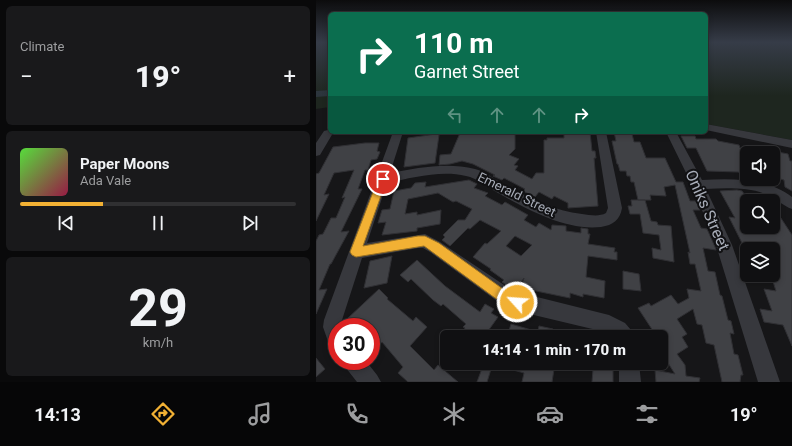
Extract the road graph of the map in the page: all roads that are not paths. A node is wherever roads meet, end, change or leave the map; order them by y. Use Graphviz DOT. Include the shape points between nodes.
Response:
graph roads {
  1 [pos="708,127"];
  2 [pos="328,132"];
  3 [pos="316,134"];
  4 [pos="330,134"];
  5 [pos="397,134"];
  6 [pos="601,134"];
  7 [pos="671,134"];
  8 [pos="792,144"];
  9 [pos="316,152"];
  10 [pos="383,179"];
  11 [pos="698,185"];
  12 [pos="792,204"];
  13 [pos="356,252"];
  14 [pos="334,318"];
  15 [pos="618,330"];
  16 [pos="360,370"];
  17 [pos="629,370"];
  18 [pos="370,382"];
  19 [pos="630,382"];
  20 [pos="769,382"];
  1 -- 8 [label="street"];
  2 -- 3 [label="street"];
  4 -- 9 [label="street"];
  5 -- 10 [label="street"];
  6 -- 10 [label="street, Emerald Street" via="615,208 614,214 604,221 586,221 545,211 476,174 461,170 449,168"];
  7 -- 11 [label="street, Oniks Street"];
  10 -- 13 [label="street"];
  11 -- 12 [label="street" via="743,185 769,191"];
  11 -- 20 [label="street, Oniks Street" via="724,245"];
  13 -- 14 [label="street"];
  13 -- 15 [label="street" via="425,241 507,298 609,324"];
  16 -- 18 [label="street"];
  17 -- 19 [label="street"];
}
